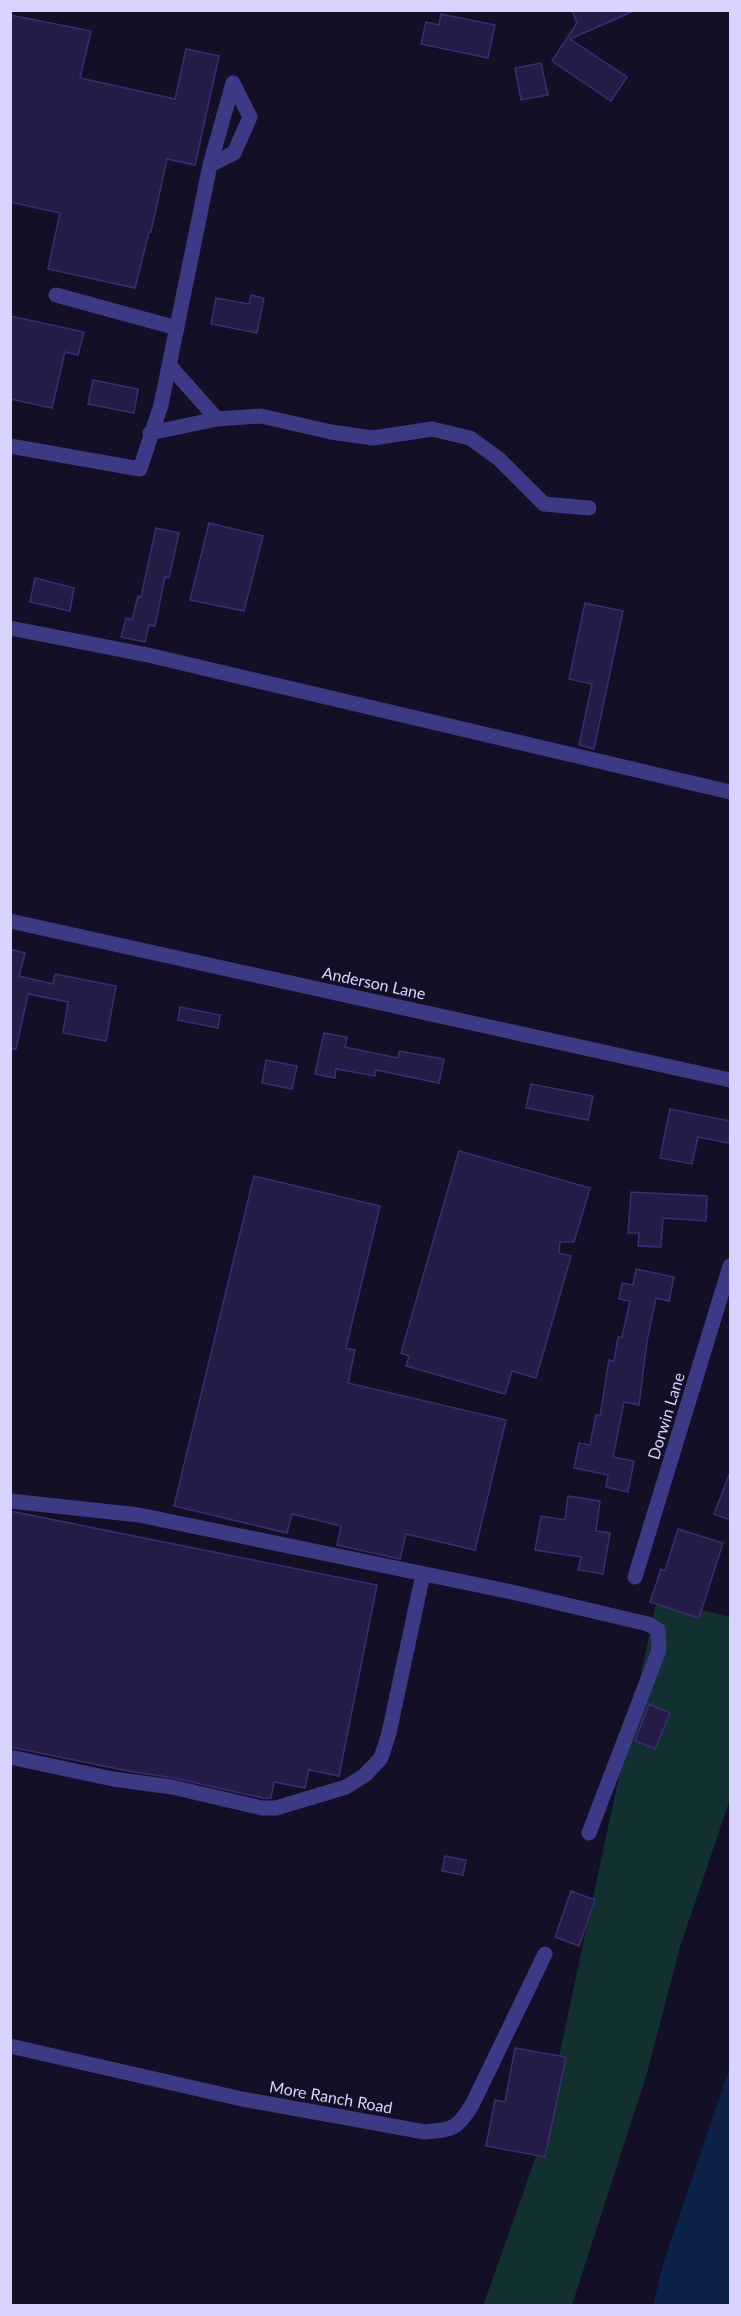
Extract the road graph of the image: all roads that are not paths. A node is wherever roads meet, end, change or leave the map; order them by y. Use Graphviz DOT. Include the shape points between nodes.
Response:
graph roads {
  1 [pos="210,165"];
  2 [pos="56,295"];
  3 [pos="177,328"];
  4 [pos="169,365"];
  5 [pos="218,418"];
  6 [pos="150,433"];
  7 [pos="10,446"];
  8 [pos="589,508"];
  9 [pos="10,628"];
  10 [pos="730,792"];
  11 [pos="10,921"];
  12 [pos="730,1080"];
  13 [pos="730,1266"];
  14 [pos="10,1501"];
  15 [pos="423,1574"];
  16 [pos="635,1577"];
  17 [pos="10,1757"];
  18 [pos="589,1833"];
  19 [pos="545,1954"];
  20 [pos="10,2046"];
  1 -- 1 [label="street" via="216,144 233,82 250,117 234,153"];
  1 -- 3 [label="street"];
  2 -- 3 [label="street"];
  3 -- 4 [label="street"];
  4 -- 5 [label="street"];
  4 -- 6 [label="street" via="161,405"];
  5 -- 6 [label="street"];
  5 -- 8 [label="street" via="261,416 373,438 432,429 470,438 499,459 544,504"];
  6 -- 7 [label="street" via="140,469"];
  9 -- 10 [label="street" via="148,655"];
  11 -- 12 [label="street, Anderson Lane"];
  13 -- 16 [label="street, Dorwin Lane"];
  14 -- 15 [label="street" via="139,1515"];
  15 -- 17 [label="street" via="381,1758 346,1787 276,1808 262,1808"];
  15 -- 18 [label="street" via="623,1617 658,1630 659,1650"];
  19 -- 20 [label="street, More Ranch Road" via="472,2105 460,2124 440,2131 425,2132 242,2099"];
}
